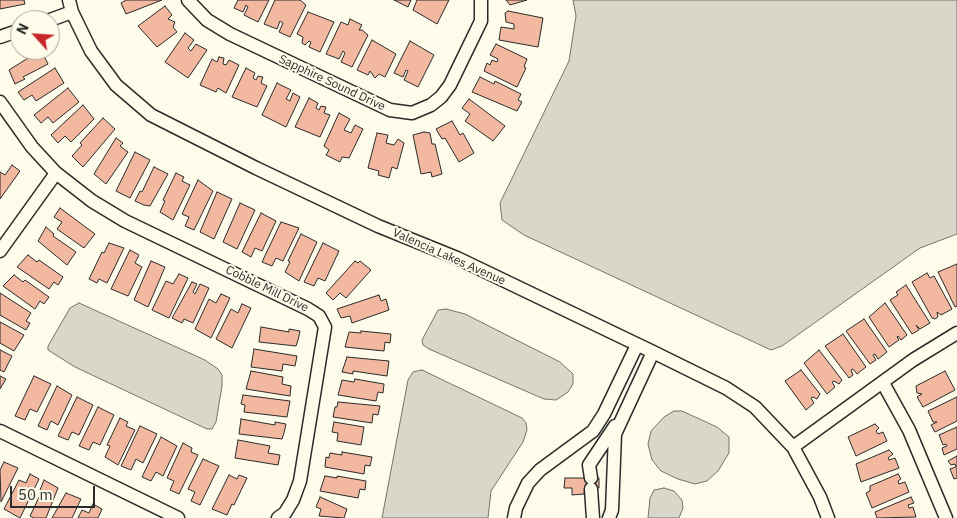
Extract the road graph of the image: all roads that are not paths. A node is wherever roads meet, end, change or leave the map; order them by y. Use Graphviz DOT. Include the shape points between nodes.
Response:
graph roads {
  1 [pos="188,0"];
  2 [pos="481,0"];
  3 [pos="71,6"];
  4 [pos="60,13"];
  5 [pos="0,102"];
  6 [pos="56,173"];
  7 [pos="0,251"];
  8 [pos="957,333"];
  9 [pos="637,345"];
  10 [pos="653,352"];
  11 [pos="883,383"];
  12 [pos="626,408"];
  13 [pos="0,431"];
  14 [pos="793,448"];
  15 [pos="178,518"];
  16 [pos="278,518"];
  17 [pos="514,518"];
  18 [pos="594,518"];
  19 [pos="609,518"];
  20 [pos="828,518"];
  21 [pos="946,518"];
  1 -- 2 [label="street, Sapphire Sound Drive" via="207,20 230,34 390,110 412,113 441,98 450,85 481,21"];
  3 -- 4 [label="street"];
  3 -- 9 [label="street, Valencia Lakes Avenue" via="91,52 116,85 151,115 378,226 457,258"];
  5 -- 6 [label="street, Cobble Mill Drive" via="32,147"];
  6 -- 7 [label="street"];
  6 -- 16 [label="street, Cobble Mill Drive" via="126,221 319,316 325,327 300,480 293,500"];
  8 -- 11 [label="street"];
  9 -- 10 [label="street, Valencia Lakes Avenue"];
  9 -- 17 [label="street" via="593,431 540,470 528,483"];
  10 -- 12 [label="street"];
  10 -- 14 [label="street, Valencia Lakes Avenue" via="726,388 755,407"];
  11 -- 14 [label="street"];
  11 -- 21 [label="street" via="909,430"];
  12 -- 18 [label="street" via="590,465"];
  12 -- 19 [label="street" via="615,434"];
  13 -- 15 [label="street"];
  14 -- 20 [label="street, Valencia Lakes Avenue"];
}
